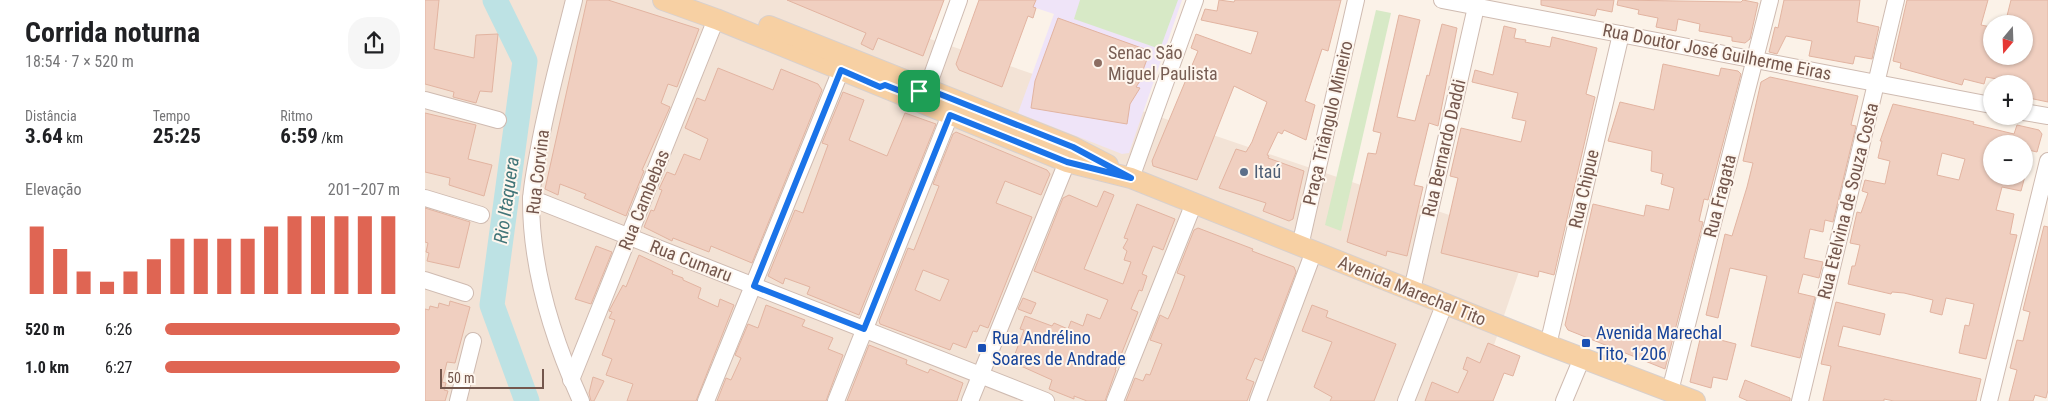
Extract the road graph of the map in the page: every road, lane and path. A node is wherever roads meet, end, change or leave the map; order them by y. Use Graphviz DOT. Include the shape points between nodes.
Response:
graph roads {
  1 [pos="575,0"];
  2 [pos="703,0"];
  3 [pos="959,0"];
  4 [pos="1195,0"];
  5 [pos="1356,0"];
  6 [pos="1442,0"];
  7 [pos="1770,0"];
  8 [pos="1896,0"];
  9 [pos="674,2"];
  10 [pos="1477,6"];
  11 [pos="716,20"];
  12 [pos="1621,34"];
  13 [pos="1755,59"];
  14 [pos="841,70"];
  15 [pos="1877,83"];
  16 [pos="880,87"];
  17 [pos="927,89"];
  18 [pos="425,100"];
  19 [pos="1983,104"];
  20 [pos="2033,114"];
  21 [pos="950,115"];
  22 [pos="2048,116"];
  23 [pos="498,120"];
  24 [pos="2048,161"];
  25 [pos="1067,162"];
  26 [pos="1131,178"];
  27 [pos="425,198"];
  28 [pos="531,198"];
  29 [pos="1194,204"];
  30 [pos="481,215"];
  31 [pos="629,238"];
  32 [pos="1307,248"];
  33 [pos="425,280"];
  34 [pos="754,286"];
  35 [pos="1412,290"];
  36 [pos="465,293"];
  37 [pos="1445,303"];
  38 [pos="864,329"];
  39 [pos="473,341"];
  40 [pos="1547,345"];
  41 [pos="1582,358"];
  42 [pos="981,375"];
  43 [pos="571,380"];
  44 [pos="1671,391"];
  45 [pos="458,401"];
  46 [pos="581,401"];
  47 [pos="706,401"];
  48 [pos="836,401"];
  49 [pos="970,401"];
  50 [pos="1046,401"];
  51 [pos="1115,401"];
  52 [pos="1258,401"];
  53 [pos="1406,401"];
  54 [pos="1564,401"];
  55 [pos="1695,401"];
  56 [pos="1800,401"];
  57 [pos="1989,401"];
  1 -- 28 [label="street, Rua Corvina" via="544,124"];
  2 -- 17 [label="main road, Avenida Marechal Tito"];
  3 -- 17 [label="street"];
  4 -- 26 [label="street"];
  5 -- 32 [label="street, Praça Triângulo Mineiro"];
  6 -- 10 [label="street, Rua Doutor José Guilherme Eiras"];
  7 -- 13 [label="street, Rua Fragata"];
  8 -- 15 [label="street, Rua Etelvina de Souza Costa"];
  9 -- 11 [label="main road"];
  10 -- 12 [label="street, Rua Doutor José Guilherme Eiras"];
  10 -- 35 [label="street, Rua Bernardo Daddi"];
  11 -- 14 [label="main road"];
  11 -- 31 [label="street, Rua Cambebas"];
  12 -- 13 [label="street, Rua Doutor José Guilherme Eiras"];
  12 -- 40 [label="street, Rua Chipue"];
  13 -- 15 [label="street, Rua Doutor José Guilherme Eiras"];
  13 -- 44 [label="street, Rua Fragata"];
  14 -- 16 [label="main road"];
  14 -- 34 [label="street"];
  15 -- 19 [label="street, Rua Doutor José Guilherme Eiras"];
  15 -- 56 [label="street, Rua Etelvina de Souza Costa"];
  16 -- 17 [label="main road" via="885,85 903,92"];
  16 -- 21 [label="main road"];
  17 -- 26 [label="main road, Avenida Marechal Tito" via="1073,147"];
  18 -- 23 [label="street"];
  20 -- 22 [label="street"];
  21 -- 25 [label="main road"];
  21 -- 38 [label="street"];
  24 -- 57 [label="street"];
  25 -- 26 [label="main road" via="1082,159"];
  25 -- 42 [label="street"];
  26 -- 29 [label="main road, Avenida Marechal Tito"];
  27 -- 30 [label="street"];
  28 -- 31 [label="street, Rua Cumaru"];
  28 -- 43 [label="street, Rua Corvina" via="533,246 541,289"];
  29 -- 32 [label="main road, Avenida Marechal Tito"];
  29 -- 51 [label="street"];
  31 -- 34 [label="street, Rua Cumaru"];
  31 -- 43 [label="street, Rua Cambebas"];
  32 -- 35 [label="main road, Avenida Marechal Tito"];
  32 -- 52 [label="street, Praça Triângulo Mineiro"];
  33 -- 36 [label="street"];
  34 -- 38 [label="street, Rua Cumaru"];
  34 -- 47 [label="street"];
  35 -- 37 [label="main road, Avenida Marechal Tito"];
  37 -- 40 [label="main road, Avenida Marechal Tito"];
  37 -- 53 [label="street"];
  38 -- 42 [label="street, Rua Cumaru"];
  38 -- 48 [label="street"];
  39 -- 45 [label="street"];
  40 -- 41 [label="main road, Avenida Marechal Tito"];
  41 -- 44 [label="main road, Avenida Marechal Tito"];
  41 -- 54 [label="street"];
  42 -- 49 [label="street"];
  42 -- 50 [label="street, Rua Cumaru"];
  43 -- 46 [label="street, Rua Corvina"];
  44 -- 55 [label="main road, Avenida Marechal Tito"];
}
